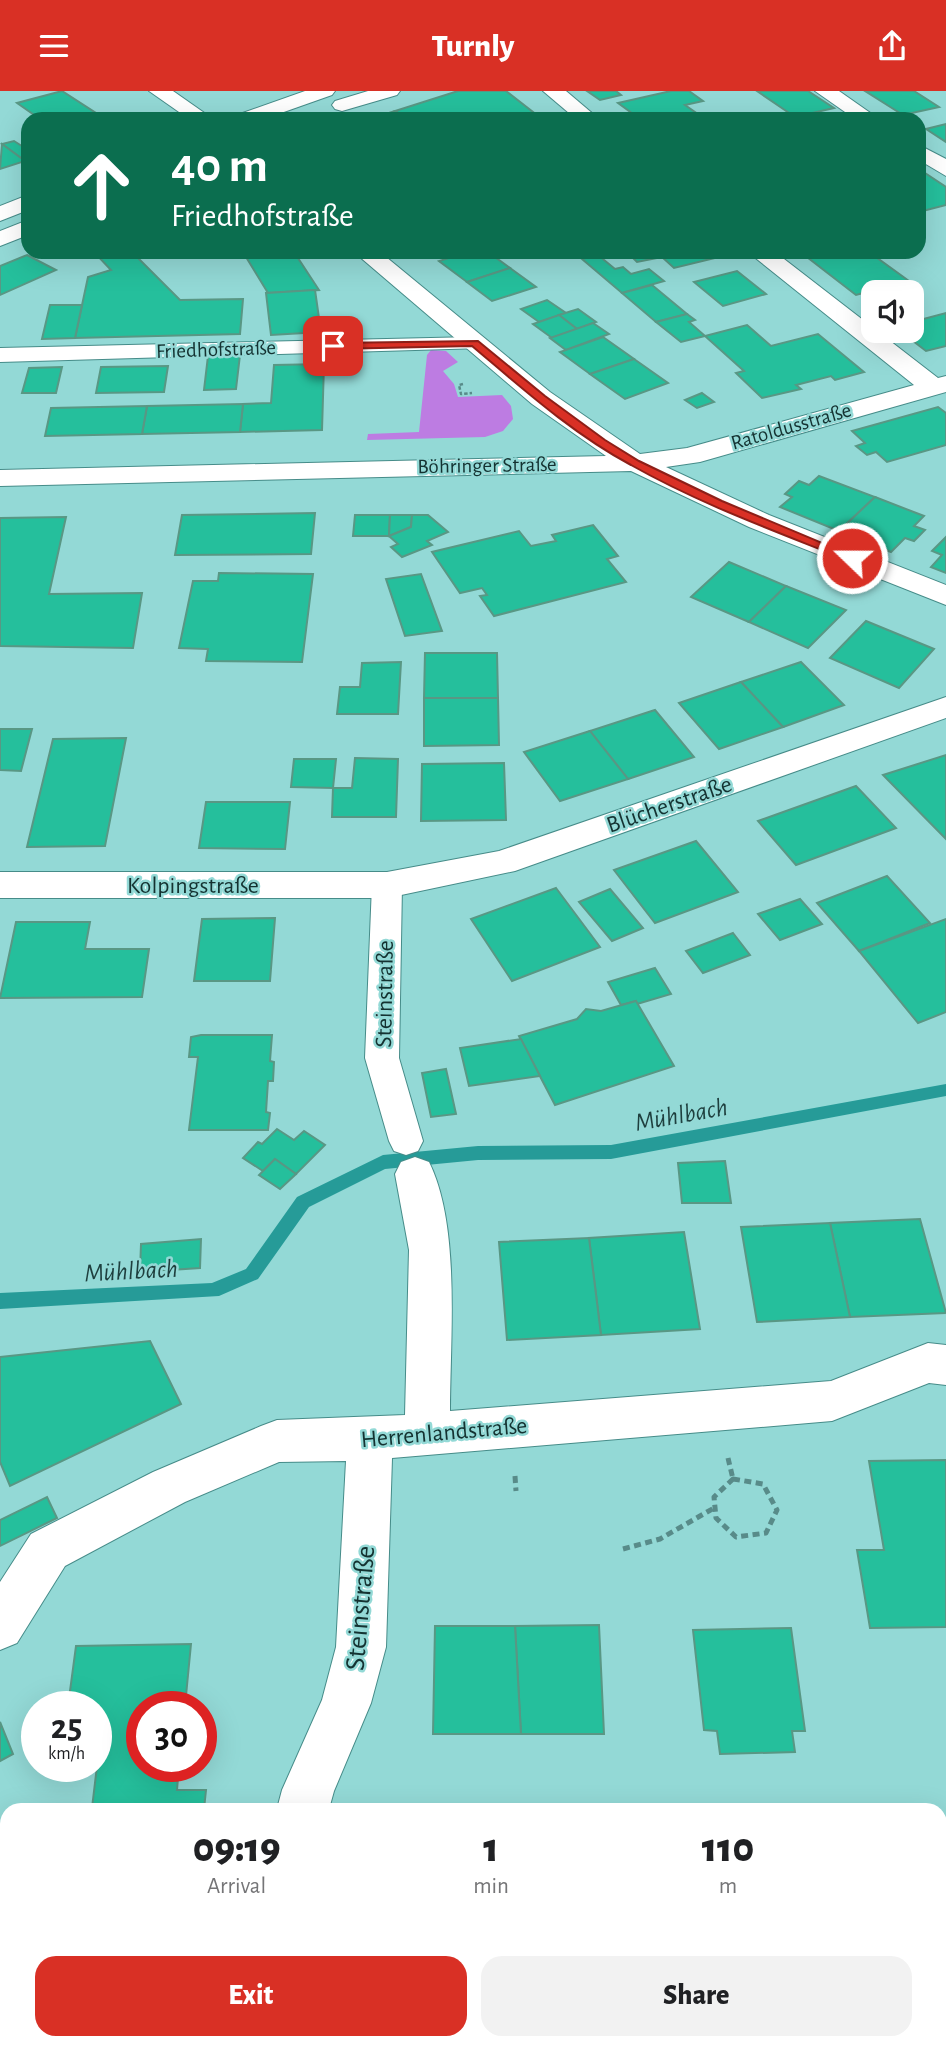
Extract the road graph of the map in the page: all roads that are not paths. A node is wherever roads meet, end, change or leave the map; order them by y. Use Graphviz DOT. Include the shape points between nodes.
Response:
graph roads {
  1 [pos="159,91"];
  2 [pos="325,91"];
  3 [pos="390,91"];
  4 [pos="553,91"];
  5 [pos="825,91"];
  6 [pos="342,105"];
  7 [pos="192,112"];
  8 [pos="264,112"];
  9 [pos="580,112"];
  10 [pos="858,112"];
  11 [pos="926,156"];
  12 [pos="946,169"];
  13 [pos="21,205"];
  14 [pos="0,214"];
  15 [pos="21,230"];
  16 [pos="0,239"];
  17 [pos="374,259"];
  18 [pos="769,259"];
  19 [pos="475,343"];
  20 [pos="0,355"];
  21 [pos="940,386"];
  22 [pos="635,463"];
  23 [pos="0,478"];
  24 [pos="946,596"];
  25 [pos="946,707"];
  26 [pos="0,885"];
  27 [pos="387,885"];
  28 [pos="411,1157"];
  29 [pos="946,1365"];
  30 [pos="427,1433"];
  31 [pos="370,1439"];
  32 [pos="0,1626"];
  33 [pos="304,1803"];
  1 -- 7 [label="street"];
  2 -- 8 [label="street"];
  3 -- 6 [label="street"];
  4 -- 9 [label="street"];
  5 -- 10 [label="street"];
  11 -- 12 [label="street"];
  13 -- 14 [label="street"];
  15 -- 16 [label="street"];
  17 -- 19 [label="street"];
  18 -- 21 [label="street"];
  19 -- 20 [label="lane, Friedhofstraße"];
  19 -- 22 [label="street" via="541,398"];
  21 -- 22 [label="street, Ratoldusstraße" via="690,456"];
  22 -- 23 [label="street, Böhringer Straße"];
  22 -- 24 [label="street, Böhringer Straße" via="759,521"];
  25 -- 27 [label="street, Blücherstraße" via="503,862"];
  26 -- 27 [label="street, Kolpingstraße"];
  27 -- 28 [label="lane, Steinstraße" via="382,1058"];
  28 -- 30 [label="street, Steinstraße" via="429,1250"];
  29 -- 30 [label="street, Herrenlandstraße" via="928,1363 832,1401"];
  30 -- 31 [label="street, Herrenlandstraße"];
  31 -- 32 [label="street, Herrenlandstraße" via="277,1441 169,1487 48,1549"];
  31 -- 33 [label="street, Steinstraße" via="361,1647 346,1703"];
}
